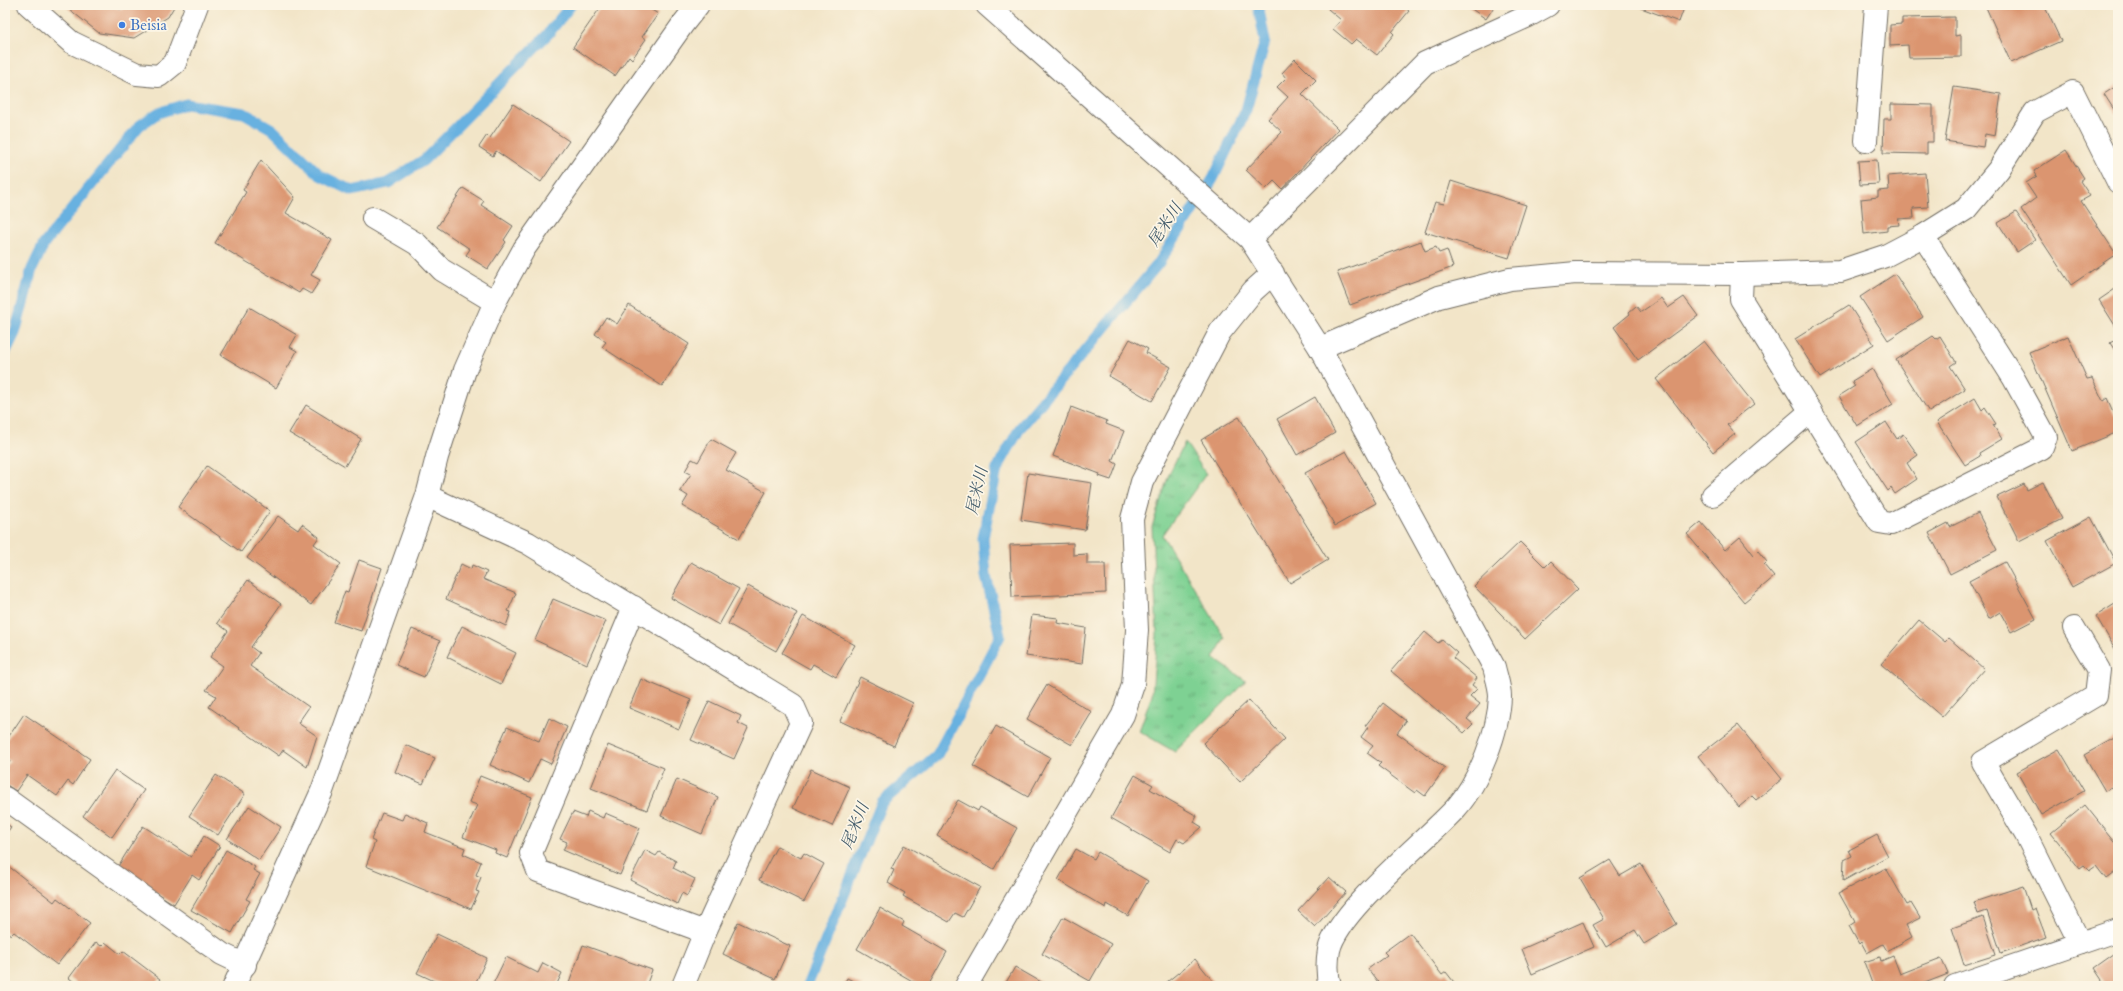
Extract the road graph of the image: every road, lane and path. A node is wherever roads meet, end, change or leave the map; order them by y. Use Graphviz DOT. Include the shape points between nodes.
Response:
graph roads {
  1 [pos="29,5"];
  2 [pos="197,5"];
  3 [pos="698,5"];
  4 [pos="987,5"];
  5 [pos="1548,5"];
  6 [pos="1876,5"];
  7 [pos="1866,141"];
  8 [pos="2118,182"];
  9 [pos="374,218"];
  10 [pos="1923,236"];
  11 [pos="1250,239"];
  12 [pos="1273,273"];
  13 [pos="1742,274"];
  14 [pos="495,302"];
  15 [pos="1320,348"];
  16 [pos="1811,410"];
  17 [pos="1713,495"];
  18 [pos="427,496"];
  19 [pos="634,607"];
  20 [pos="2074,628"];
  21 [pos="5,798"];
  22 [pos="2118,930"];
  23 [pos="705,932"];
  24 [pos="2080,943"];
  25 [pos="245,965"];
  26 [pos="234,986"];
  27 [pos="683,986"];
  28 [pos="966,986"];
  29 [pos="1330,986"];
  30 [pos="1955,986"];
  1 -- 2 [label="street" via="71,42 137,74 159,76 176,64"];
  3 -- 14 [label="street" via="524,249"];
  4 -- 11 [label="street"];
  5 -- 11 [label="street" via="1425,63"];
  6 -- 7 [label="street"];
  8 -- 10 [label="street" via="2073,92 2035,112 1999,169 1966,209"];
  9 -- 14 [label="street" via="418,244 442,270"];
  10 -- 13 [label="street" via="1885,256 1840,271"];
  10 -- 16 [label="street" via="2013,377 2046,437 2042,448 1891,524 1879,522"];
  11 -- 12 [label="street"];
  12 -- 15 [label="street"];
  12 -- 28 [label="street" via="1254,291 1220,332 1142,482 1132,519 1137,630 1132,685 1124,715"];
  13 -- 15 [label="street" via="1576,273 1510,279 1439,297"];
  13 -- 16 [label="street" via="1741,299"];
  14 -- 18 [label="street" via="465,370"];
  15 -- 29 [label="street" via="1494,667 1500,694 1498,722 1478,774 1457,807 1343,922 1329,949"];
  16 -- 17 [label="street"];
  18 -- 19 [label="street" via="528,543"];
  18 -- 25 [label="street" via="322,791"];
  19 -- 23 [label="street" via="793,705 801,723"];
  19 -- 23 [label="street" via="531,853 538,872"];
  20 -- 24 [label="street" via="2099,670 2096,695 1983,762 2026,835"];
  21 -- 25 [label="street" via="222,954"];
  22 -- 24 [label="street"];
  23 -- 27 [label="street"];
  24 -- 30 [label="street"];
  25 -- 26 [label="street"];
}
